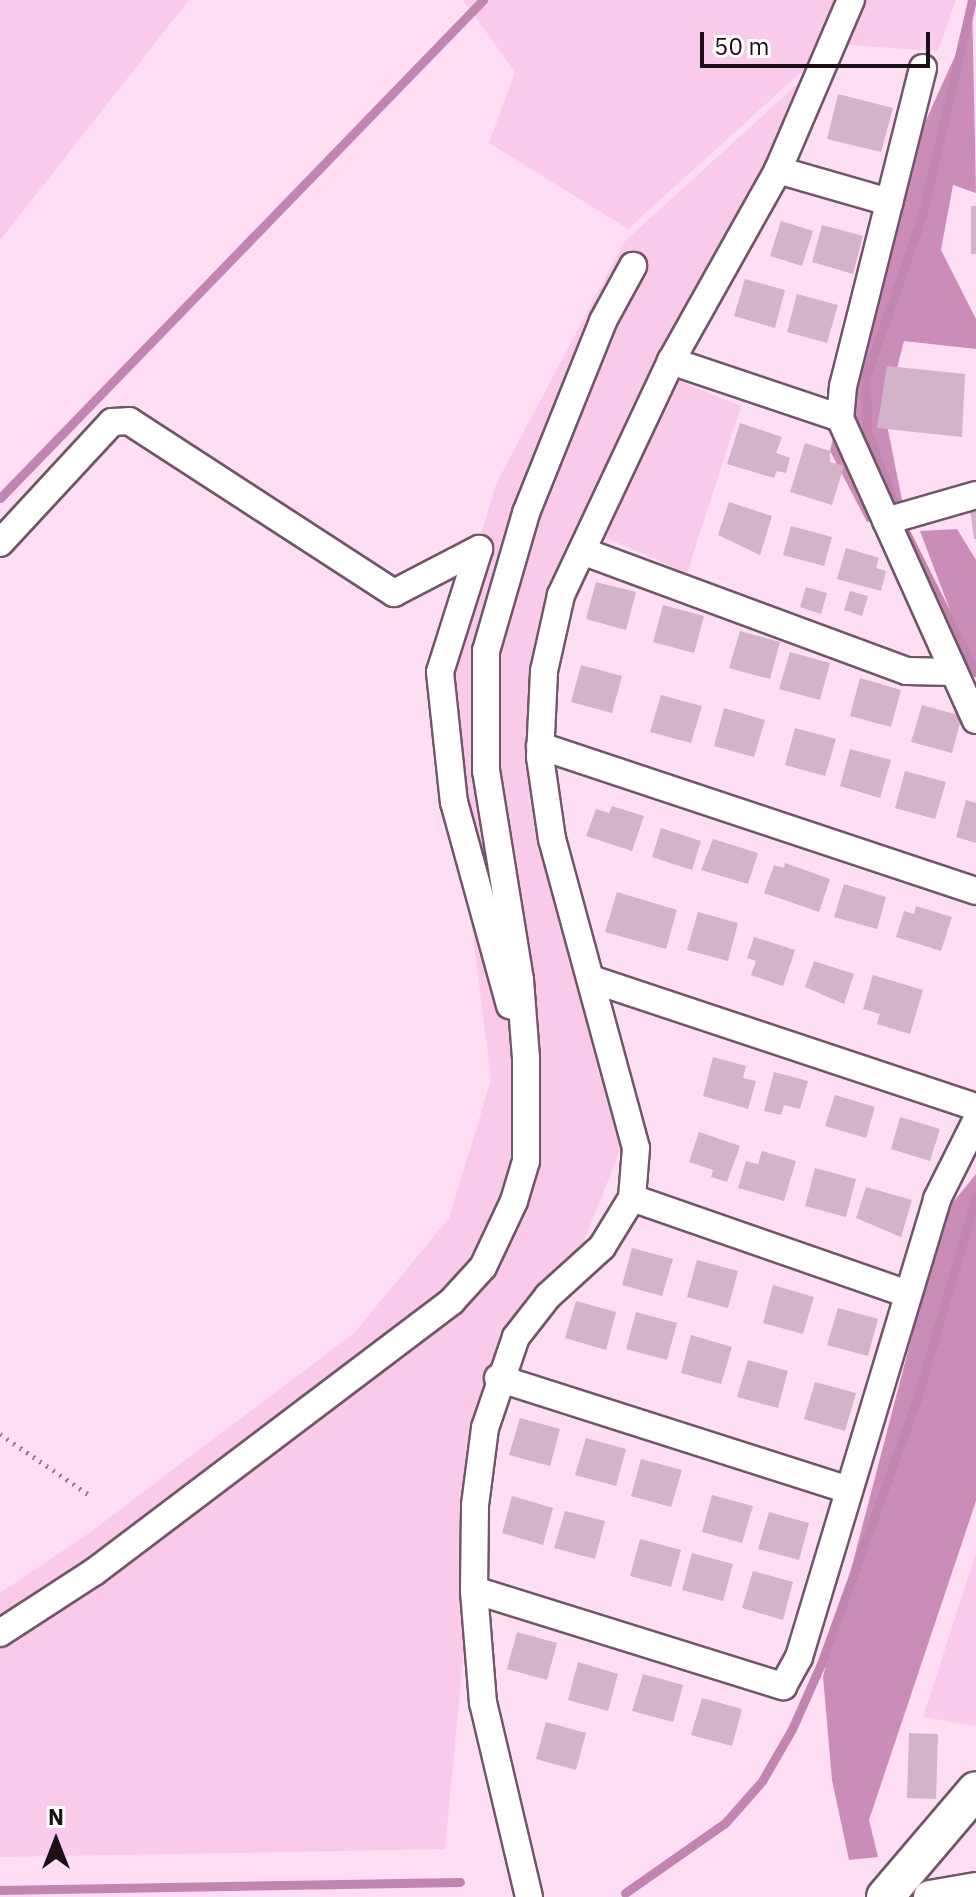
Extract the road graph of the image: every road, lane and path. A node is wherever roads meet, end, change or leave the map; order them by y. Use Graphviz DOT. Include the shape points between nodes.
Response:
graph roads {
  1 [pos="851,0"];
  2 [pos="923,68"];
  3 [pos="778,170"];
  4 [pos="889,202"];
  5 [pos="633,266"];
  6 [pos="671,361"];
  7 [pos="840,418"];
  8 [pos="976,495"];
  9 [pos="894,518"];
  10 [pos="0,543"];
  11 [pos="582,551"];
  12 [pos="954,672"];
  13 [pos="976,720"];
  14 [pos="540,746"];
  15 [pos="976,891"];
  16 [pos="591,979"];
  17 [pos="526,1058"];
  18 [pos="976,1107"];
  19 [pos="976,1121"];
  20 [pos="632,1198"];
  21 [pos="908,1294"];
  22 [pos="498,1378"];
  23 [pos="0,1434"];
  24 [pos="849,1490"];
  25 [pos="91,1496"];
  26 [pos="474,1590"];
  27 [pos="0,1633"];
  28 [pos="976,1790"];
  29 [pos="976,1889"];
  30 [pos="529,1897"];
  31 [pos="885,1897"];
  32 [pos="930,1897"];
  1 -- 3 [label="street"];
  2 -- 4 [label="street"];
  3 -- 4 [label="street"];
  3 -- 6 [label="street"];
  4 -- 7 [label="street"];
  5 -- 17 [label="street" via="603,321 526,513 486,651 486,771 520,980"];
  6 -- 7 [label="street"];
  6 -- 11 [label="street"];
  7 -- 9 [label="street"];
  8 -- 9 [label="street"];
  9 -- 12 [label="street"];
  10 -- 17 [label="street" via="112,422 129,421 394,593 479,549 440,672 454,802"];
  11 -- 12 [label="street" via="907,671"];
  11 -- 14 [label="street" via="561,595 544,671"];
  12 -- 13 [label="street"];
  14 -- 15 [label="street"];
  14 -- 16 [label="street" via="552,839"];
  16 -- 18 [label="street"];
  16 -- 20 [label="street" via="636,1148"];
  17 -- 27 [label="street" via="526,1161 514,1201 483,1267 451,1302 94,1572"];
  19 -- 21 [label="street" via="937,1199"];
  20 -- 21 [label="street"];
  20 -- 22 [label="street" via="602,1247 548,1296 516,1337"];
  21 -- 24 [label="street"];
  22 -- 24 [label="street"];
  22 -- 26 [label="street" via="475,1505"];
  23 -- 25 [label="path"];
  24 -- 26 [label="street" via="799,1657 783,1686"];
  26 -- 30 [label="street" via="483,1703"];
  28 -- 31 [label="main road"];
  29 -- 32 [label="street"];
}
